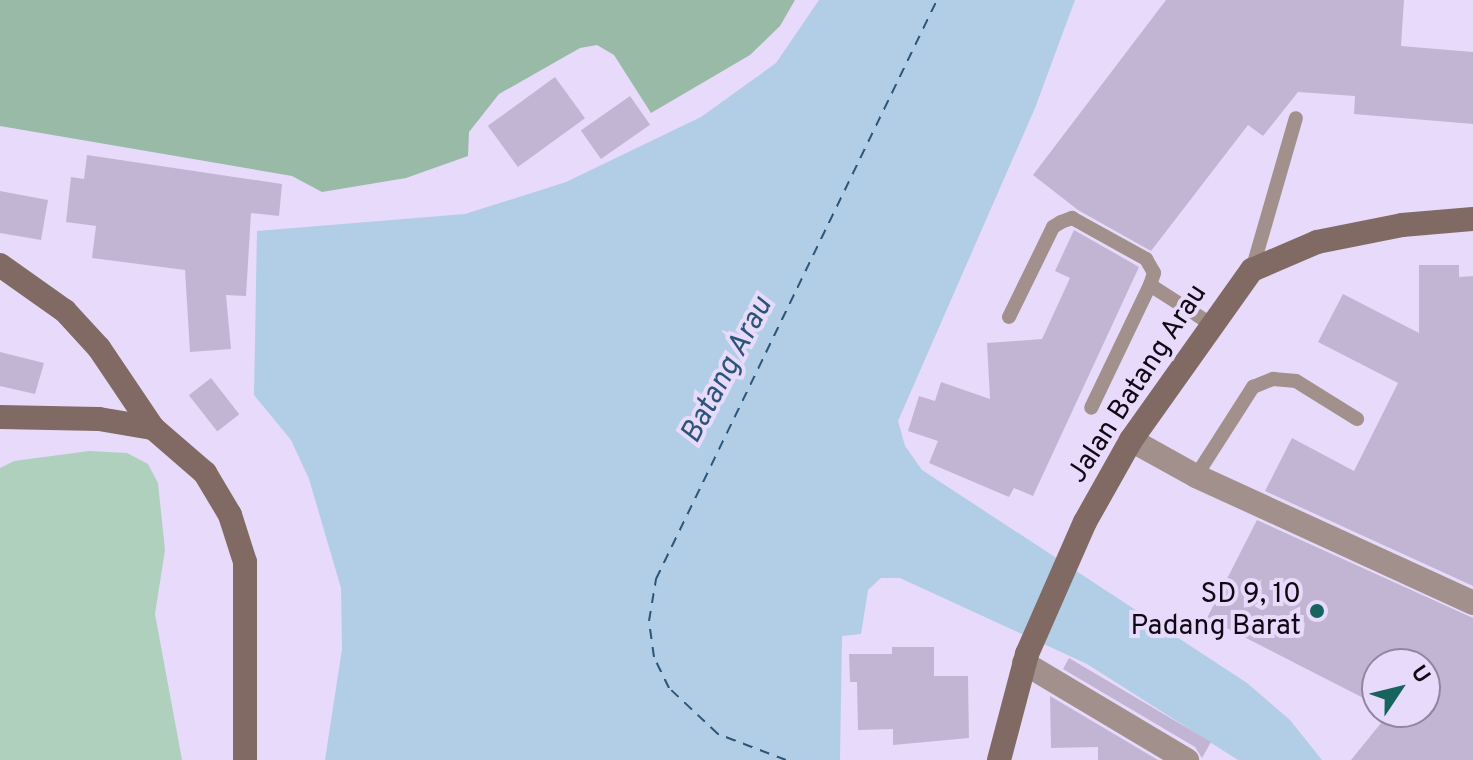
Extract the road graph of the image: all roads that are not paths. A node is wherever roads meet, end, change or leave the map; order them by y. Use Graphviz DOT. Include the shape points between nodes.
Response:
graph roads {
  1 [pos="1296,118"];
  2 [pos="1473,219"];
  3 [pos="0,265"];
  4 [pos="1252,270"];
  5 [pos="1150,285"];
  6 [pos="1009,317"];
  7 [pos="1211,324"];
  8 [pos="1091,408"];
  9 [pos="0,417"];
  10 [pos="1357,419"];
  11 [pos="153,428"];
  12 [pos="1131,440"];
  13 [pos="1196,476"];
  14 [pos="1473,603"];
  15 [pos="1025,659"];
  16 [pos="245,760"];
  17 [pos="999,760"];
  18 [pos="1187,760"];
  1 -- 4 [label="lane"];
  2 -- 4 [label="main road" via="1402,225 1317,242"];
  3 -- 11 [label="main road" via="65,311 99,348"];
  4 -- 7 [label="main road, Jalan Batang Arau"];
  5 -- 6 [label="lane" via="1154,273 1146,259 1072,218 1053,227"];
  5 -- 7 [label="lane"];
  5 -- 8 [label="lane"];
  7 -- 12 [label="main road, Jalan Batang Arau"];
  9 -- 11 [label="main road" via="99,419"];
  10 -- 13 [label="lane" via="1296,381 1273,379 1253,387"];
  11 -- 16 [label="main road" via="205,473 230,515 245,562"];
  12 -- 13 [label="street"];
  12 -- 15 [label="main road, Jalan Batang Arau" via="1085,522"];
  13 -- 14 [label="street"];
  15 -- 17 [label="main road, Jalan Batang Arau"];
  15 -- 18 [label="street"];
}
